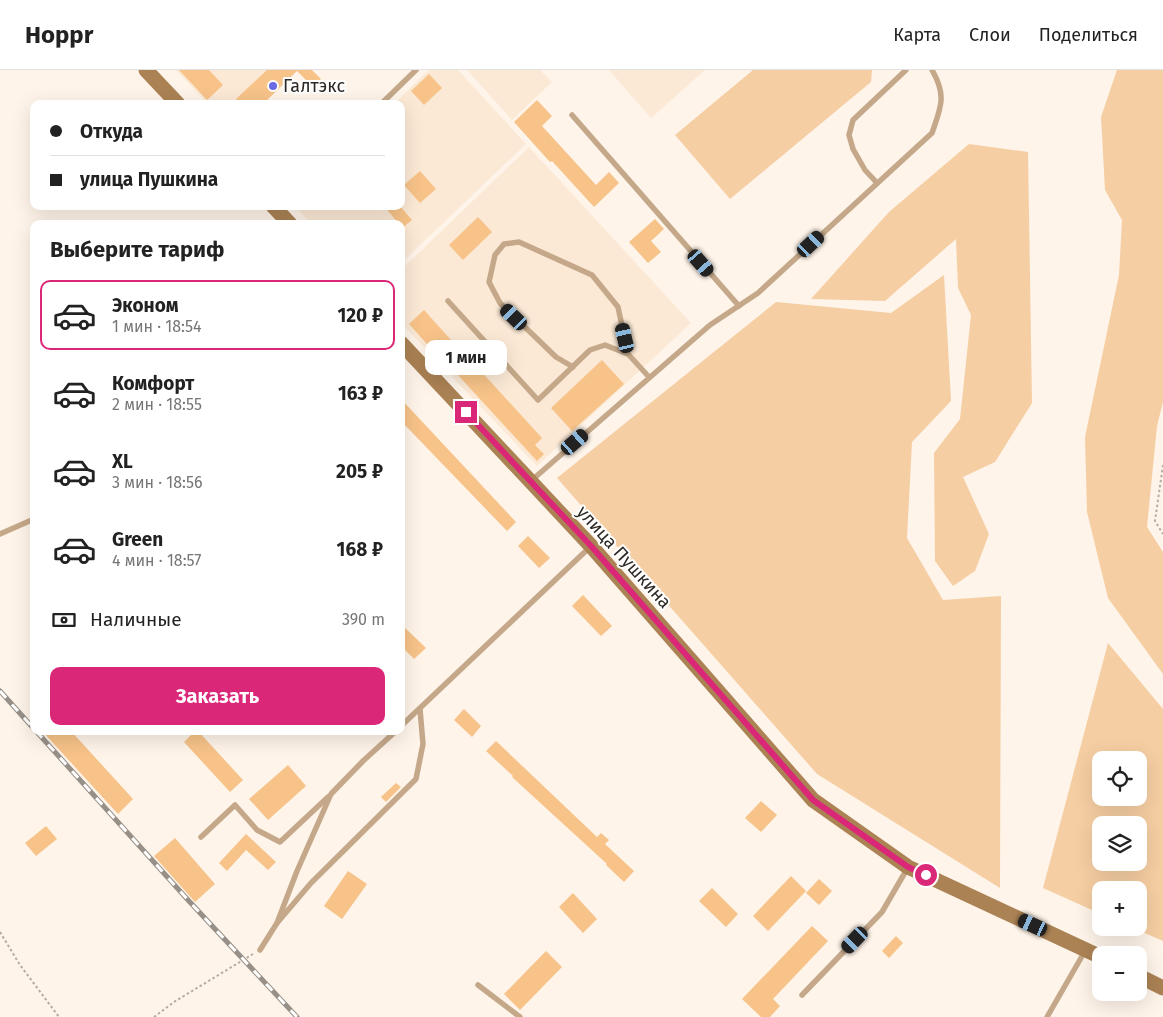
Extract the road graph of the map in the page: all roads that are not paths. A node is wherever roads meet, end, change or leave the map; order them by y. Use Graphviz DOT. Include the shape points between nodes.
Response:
graph roads {
  1 [pos="146,70"];
  2 [pos="416,70"];
  3 [pos="906,70"];
  4 [pos="932,70"];
  5 [pos="174,100"];
  6 [pos="385,100"];
  7 [pos="572,116"];
  8 [pos="877,184"];
  9 [pos="278,210"];
  10 [pos="286,220"];
  11 [pos="448,301"];
  12 [pos="738,306"];
  13 [pos="405,347"];
  14 [pos="628,354"];
  15 [pos="573,367"];
  16 [pos="649,377"];
  17 [pos="530,482"];
  18 [pos="30,521"];
  19 [pos="0,534"];
  20 [pos="591,546"];
  21 [pos="420,709"];
  22 [pos="405,722"];
  23 [pos="391,735"];
  24 [pos="331,794"];
  25 [pos="201,837"];
  26 [pos="908,867"];
  27 [pos="277,923"];
  28 [pos="260,950"];
  29 [pos="1086,950"];
  30 [pos="1092,953"];
  31 [pos="1147,980"];
  32 [pos="478,985"];
  33 [pos="1163,988"];
  34 [pos="802,995"];
  35 [pos="520,1017"];
  36 [pos="1047,1017"];
  1 -- 5 [label="main road"];
  2 -- 6 [label="lane"];
  3 -- 8 [label="lane" via="853,120 849,135 853,150"];
  4 -- 8 [label="lane" via="939,82 942,105 932,133"];
  7 -- 12 [label="lane"];
  8 -- 12 [label="lane" via="758,293"];
  9 -- 10 [label="main road"];
  11 -- 15 [label="lane" via="538,400"];
  12 -- 16 [label="lane" via="710,325"];
  13 -- 17 [label="main road, улица Пушкина"];
  14 -- 15 [label="lane" via="604,345 590,350"];
  14 -- 15 [label="lane" via="618,307 592,275 520,242 504,244 495,255 489,282 500,303 556,357"];
  14 -- 16 [label="lane"];
  16 -- 17 [label="lane"];
  17 -- 20 [label="main road, улица Пушкина"];
  18 -- 19 [label="lane"];
  20 -- 21 [label="lane"];
  20 -- 26 [label="main road, улица Пушкина" via="813,800"];
  21 -- 22 [label="lane"];
  21 -- 27 [label="lane" via="423,744 416,779 311,883"];
  23 -- 24 [label="lane"];
  24 -- 25 [label="lane" via="280,842 256,830 235,805"];
  24 -- 27 [label="lane"];
  26 -- 29 [label="main road, улица Пушкина"];
  26 -- 34 [label="lane" via="882,912"];
  27 -- 28 [label="lane"];
  29 -- 30 [label="main road, улица Пушкина"];
  29 -- 36 [label="lane"];
  31 -- 33 [label="main road"];
  32 -- 35 [label="lane"];
}
